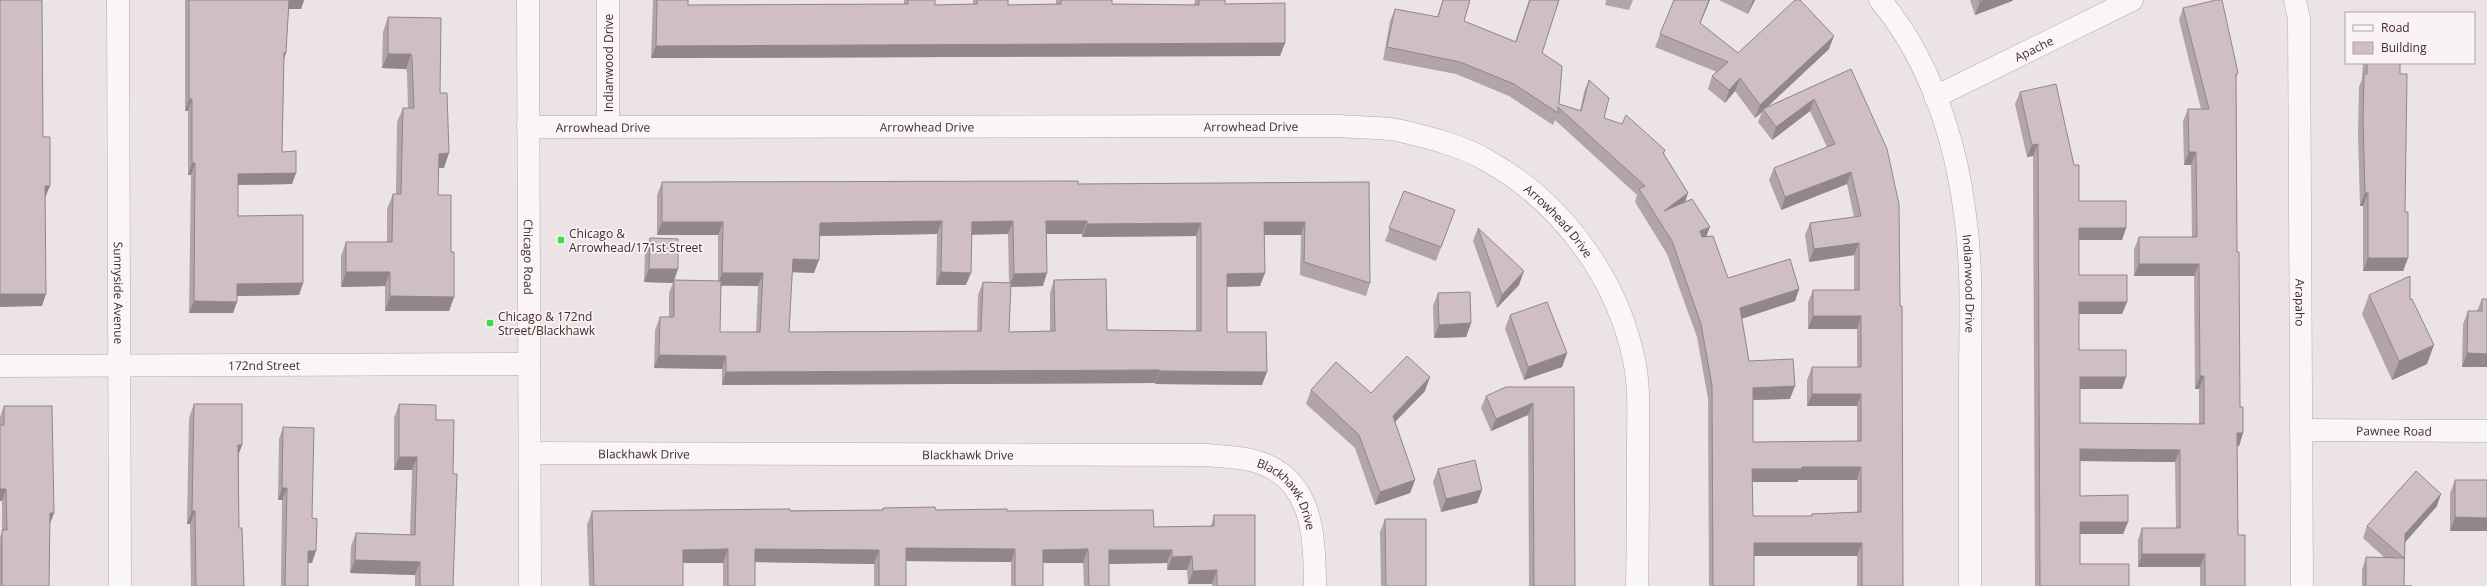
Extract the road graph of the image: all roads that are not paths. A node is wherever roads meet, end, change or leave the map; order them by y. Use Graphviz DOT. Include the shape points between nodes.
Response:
graph roads {
  1 [pos="118,0"];
  2 [pos="528,0"];
  3 [pos="608,0"];
  4 [pos="1880,0"];
  5 [pos="2132,0"];
  6 [pos="2297,10"];
  7 [pos="1935,97"];
  8 [pos="608,126"];
  9 [pos="528,127"];
  10 [pos="529,364"];
  11 [pos="0,366"];
  12 [pos="119,367"];
  13 [pos="2301,430"];
  14 [pos="2487,431"];
  15 [pos="530,453"];
  16 [pos="120,586"];
  17 [pos="530,586"];
  18 [pos="1315,586"];
  19 [pos="1637,586"];
  20 [pos="1970,586"];
  21 [pos="2302,586"];
  1 -- 12 [label="street, Sunnyside Avenue"];
  2 -- 9 [label="street, Chicago Road"];
  3 -- 8 [label="street, Indianwood Drive"];
  4 -- 7 [label="street, Indianwood Drive" via="1915,53"];
  5 -- 7 [label="street, Apache"];
  6 -- 13 [label="street, Arapaho"];
  7 -- 20 [label="street, Indianwood Drive" via="1953,154 1965,215 1970,270"];
  8 -- 9 [label="street, Arrowhead Drive"];
  8 -- 19 [label="street, Arrowhead Drive" via="1340,126 1396,130 1442,142 1487,160 1530,188 1567,225 1602,272 1620,315 1635,360 1638,412"];
  9 -- 10 [label="street, Chicago Road"];
  10 -- 12 [label="street, 172nd Street"];
  10 -- 15 [label="street, Chicago Road"];
  11 -- 12 [label="street, 172nd Street"];
  12 -- 16 [label="street, Sunnyside Avenue"];
  13 -- 14 [label="street, Pawnee Road"];
  13 -- 21 [label="street, Arapaho"];
  15 -- 17 [label="street, Chicago Road"];
  15 -- 18 [label="street, Blackhawk Drive" via="1199,455 1244,459 1270,466 1289,479 1302,498 1311,525"];
}
